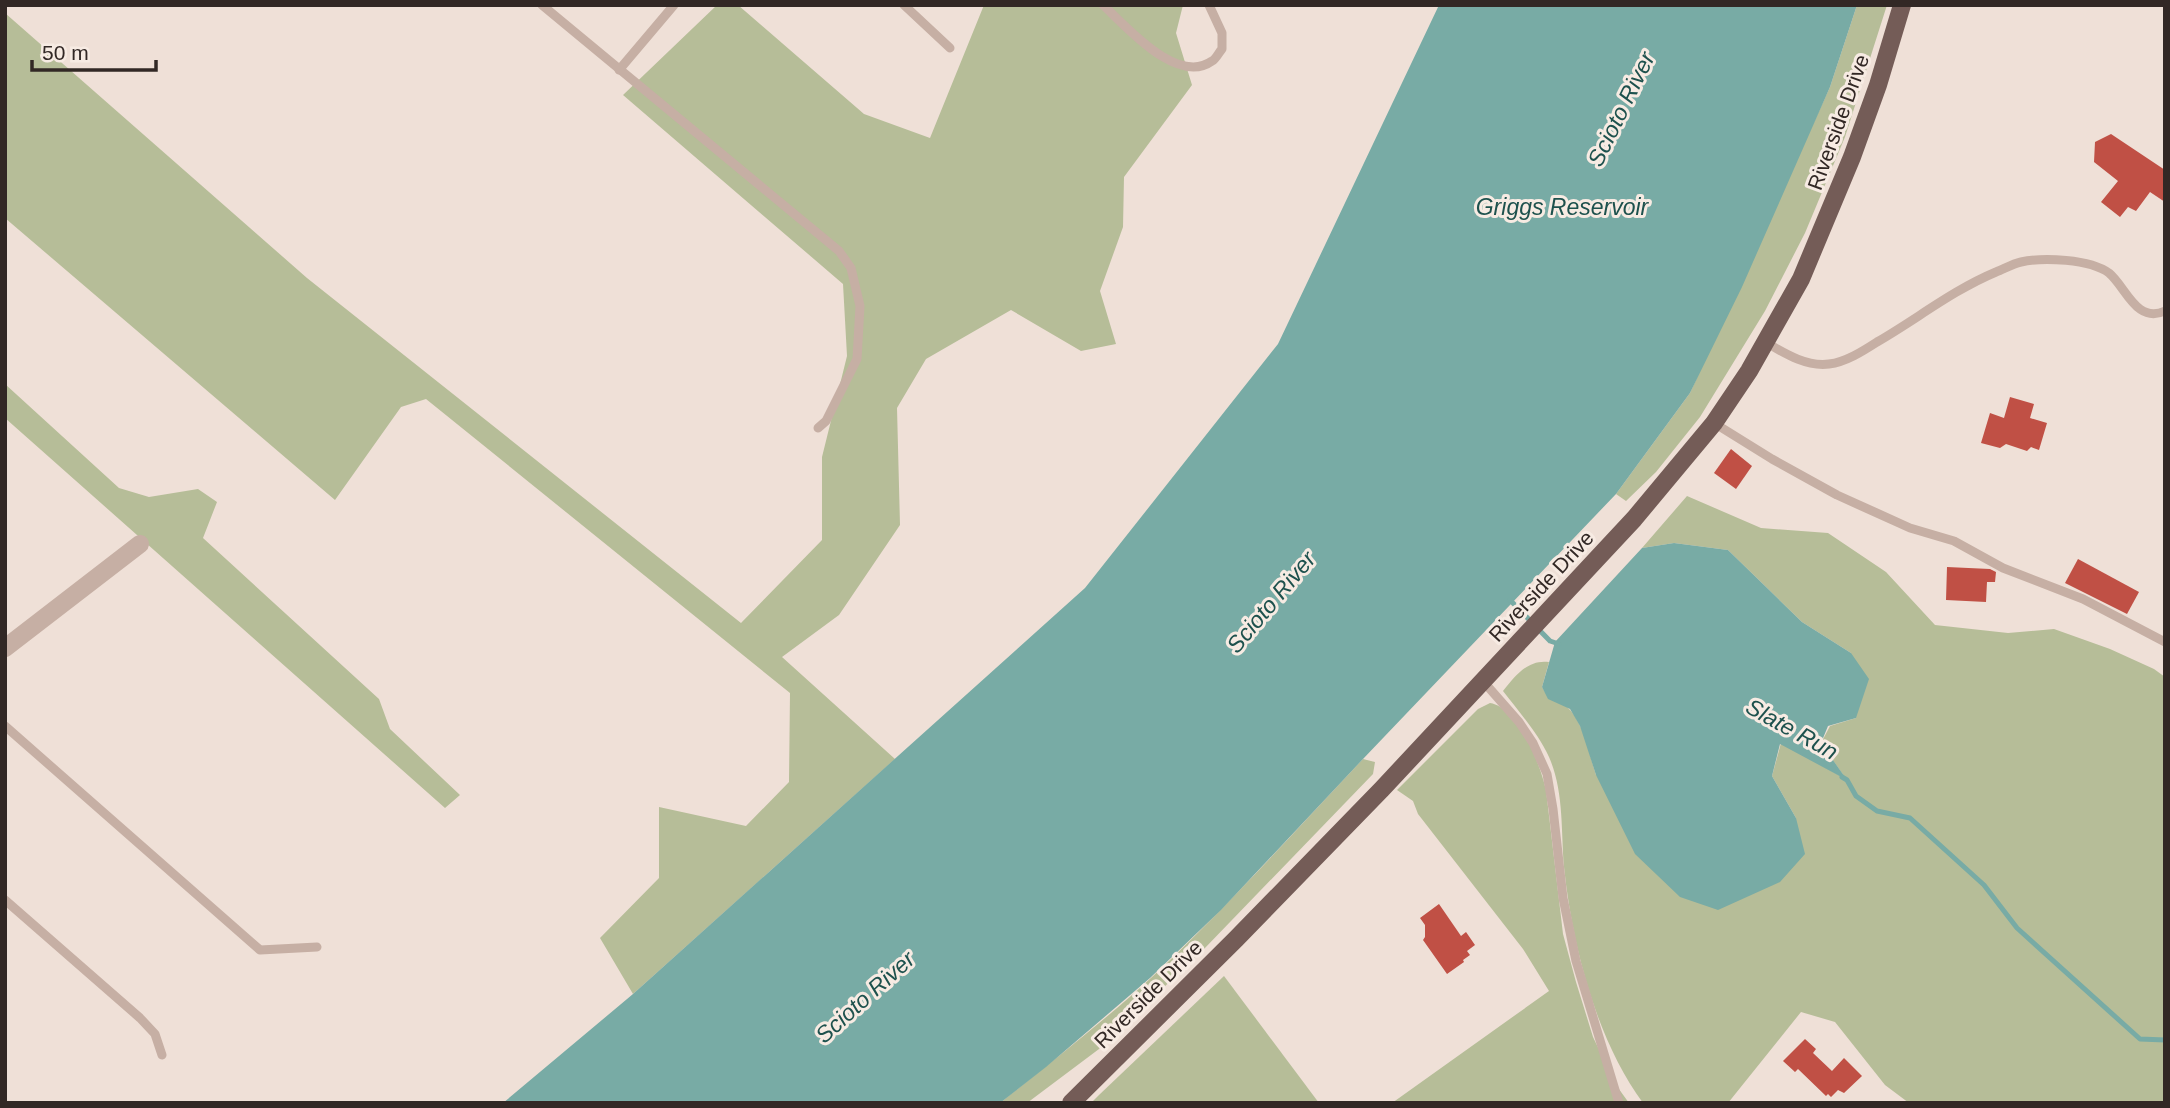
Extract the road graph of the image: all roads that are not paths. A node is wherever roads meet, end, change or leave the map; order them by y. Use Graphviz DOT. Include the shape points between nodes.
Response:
graph roads {
  1 [pos="542,5"];
  2 [pos="674,5"];
  3 [pos="904,5"];
  4 [pos="1103,5"];
  5 [pos="1209,5"];
  6 [pos="1902,5"];
  7 [pos="950,48"];
  8 [pos="619,70"];
  9 [pos="2165,310"];
  10 [pos="1765,342"];
  11 [pos="1714,423"];
  12 [pos="818,428"];
  13 [pos="140,544"];
  14 [pos="2165,642"];
  15 [pos="5,648"];
  16 [pos="1483,681"];
  17 [pos="5,726"];
  18 [pos="5,900"];
  19 [pos="317,947"];
  20 [pos="162,1055"];
  21 [pos="1071,1103"];
  22 [pos="1619,1103"];
  1 -- 8 [label="lane"];
  2 -- 8 [label="lane"];
  3 -- 7 [label="lane"];
  4 -- 5 [label="lane" via="1153,51 1172,63 1196,67 1212,61 1222,49 1222,33"];
  6 -- 10 [label="main road, Riverside Drive" via="1878,85 1826,222 1801,279"];
  8 -- 12 [label="lane" via="839,251 851,268 860,306 857,359 826,421"];
  9 -- 10 [label="lane" via="2148,313 2137,307 2109,273 2097,267 2071,261 2020,262 1962,288 1860,353 1829,364 1805,362"];
  10 -- 11 [label="main road, Riverside Drive"];
  11 -- 14 [label="lane" via="1837,495 1910,528 1954,541"];
  11 -- 16 [label="main road, Riverside Drive" via="1634,519"];
  13 -- 15 [label="street"];
  16 -- 21 [label="main road, Riverside Drive"];
  16 -- 22 [label="lane" via="1519,722 1546,774 1576,961"];
  17 -- 19 [label="lane" via="260,950"];
  18 -- 20 [label="lane" via="140,1018 155,1034"];
}
